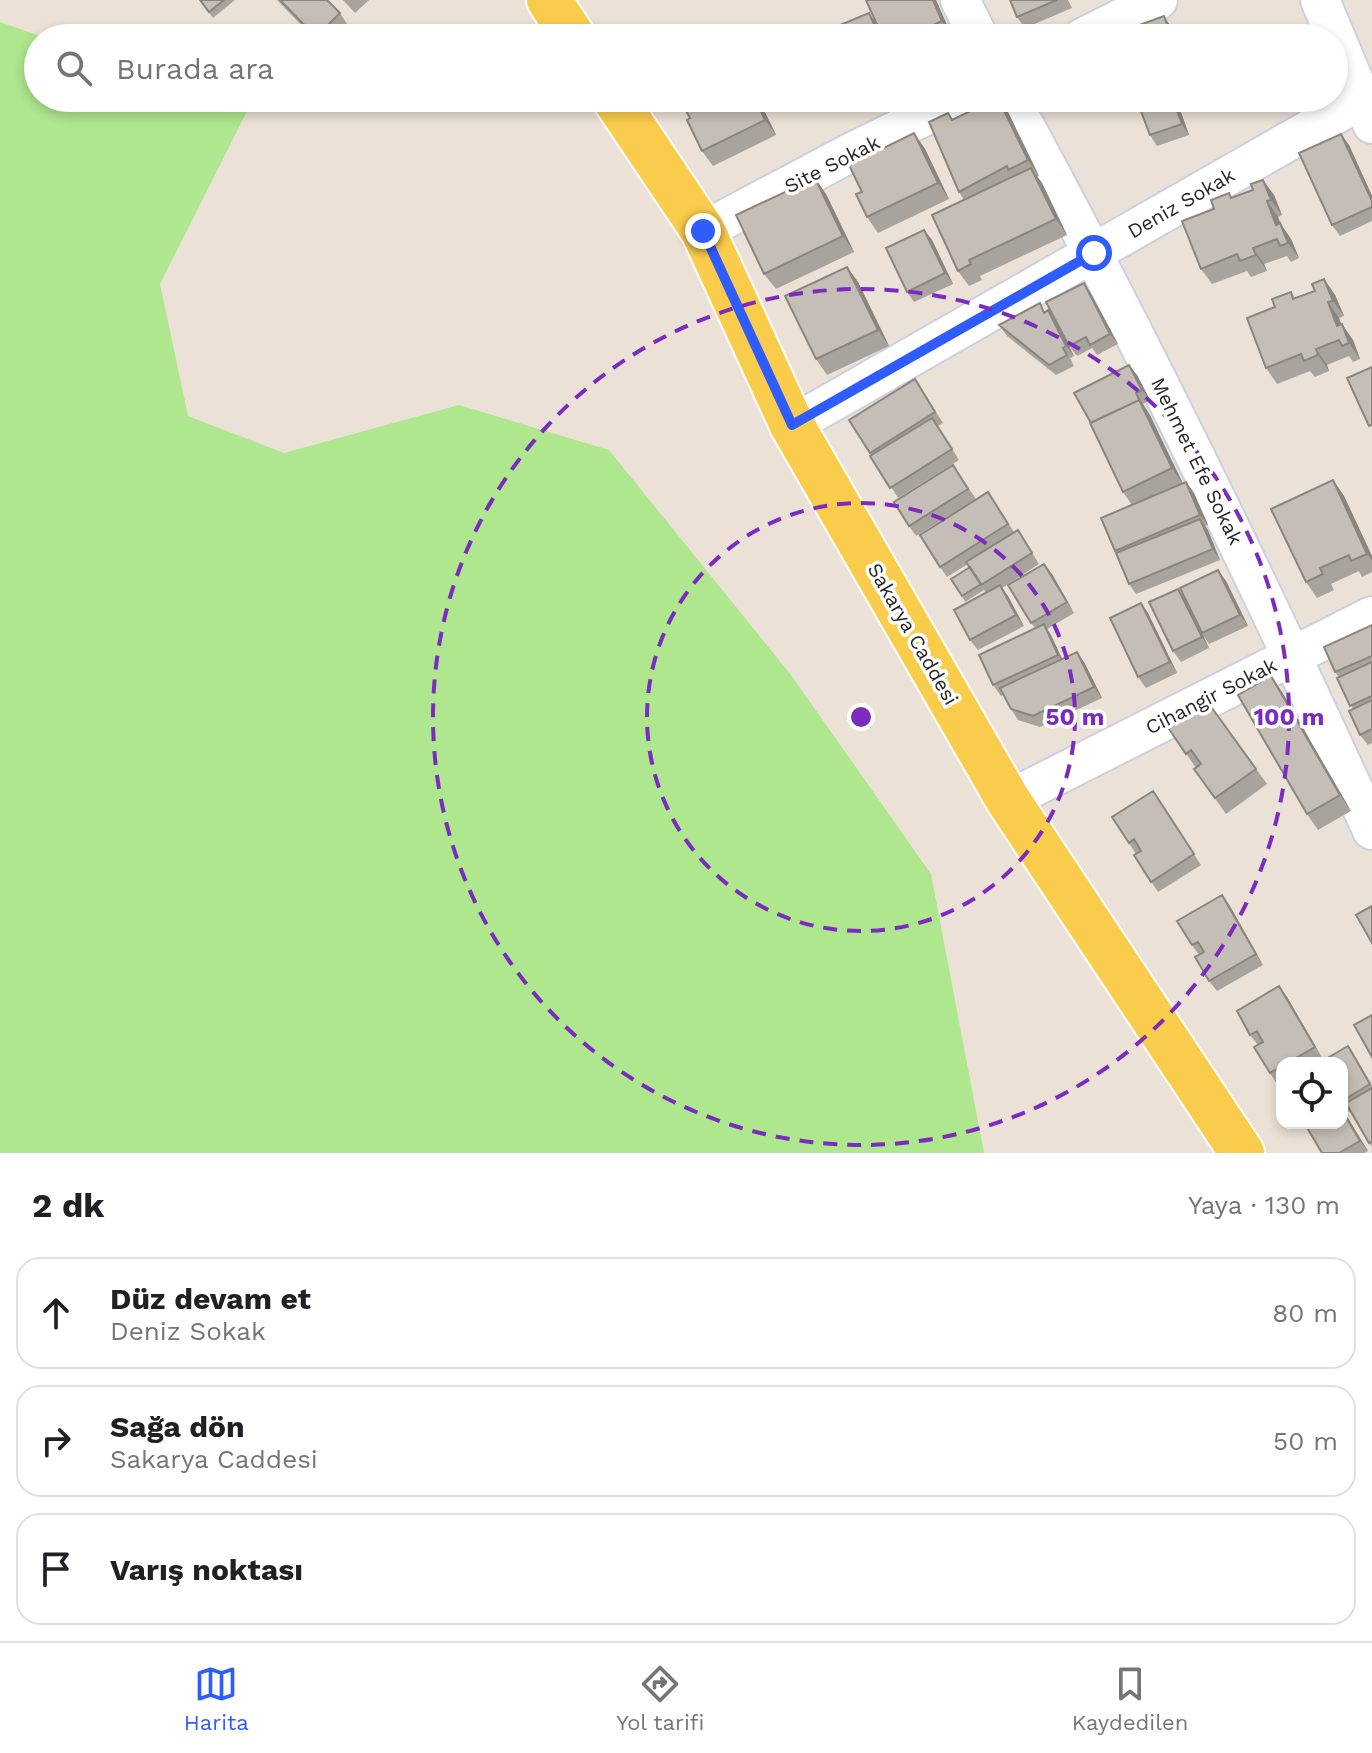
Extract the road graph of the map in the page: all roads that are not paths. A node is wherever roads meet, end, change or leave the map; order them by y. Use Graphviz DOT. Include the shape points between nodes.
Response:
graph roads {
  1 [pos="549,0"];
  2 [pos="960,0"];
  3 [pos="1158,0"];
  4 [pos="1320,0"];
  5 [pos="565,24"];
  6 [pos="972,24"];
  7 [pos="1110,24"];
  8 [pos="1330,24"];
  9 [pos="1348,67"];
  10 [pos="623,112"];
  11 [pos="933,112"];
  12 [pos="1018,112"];
  13 [pos="1367,112"];
  14 [pos="703,231"];
  15 [pos="1094,253"];
  16 [pos="792,425"];
  17 [pos="1372,616"];
  18 [pos="1292,654"];
  19 [pos="1008,800"];
  20 [pos="1372,830"];
  21 [pos="1242,1153"];
  1 -- 5 [label="main road"];
  2 -- 6 [label="street"];
  3 -- 7 [label="street"];
  4 -- 8 [label="street"];
  9 -- 13 [label="street"];
  10 -- 14 [label="main road, Sakarya Caddesi"];
  11 -- 14 [label="street, Site Sokak"];
  12 -- 15 [label="street, Mehmet Efe Sokak"];
  13 -- 15 [label="street, Deniz Sokak"];
  14 -- 16 [label="main road, Sakarya Caddesi"];
  15 -- 16 [label="street, Deniz Sokak"];
  15 -- 18 [label="street, Mehmet Efe Sokak"];
  16 -- 19 [label="main road, Sakarya Caddesi"];
  17 -- 18 [label="street, Cihangir Sokak"];
  18 -- 19 [label="street, Cihangir Sokak"];
  18 -- 20 [label="street, Mehmet Efe Sokak"];
  19 -- 21 [label="main road, Sakarya Caddesi"];
}
